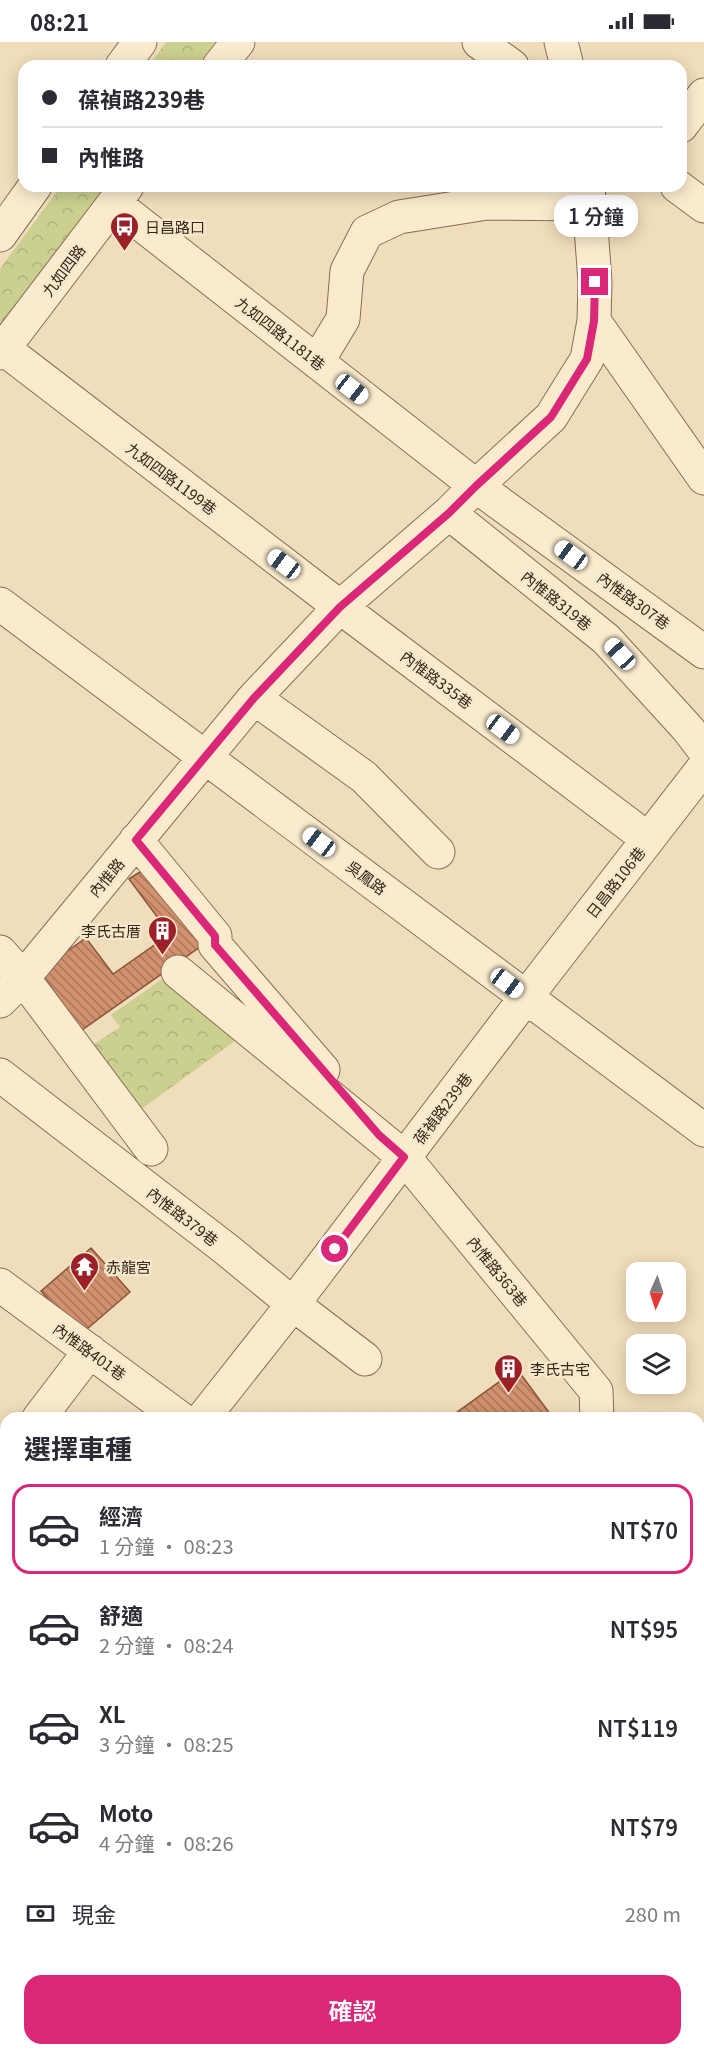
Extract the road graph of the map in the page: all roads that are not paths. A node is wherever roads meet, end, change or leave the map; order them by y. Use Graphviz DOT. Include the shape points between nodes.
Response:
graph roads {
  1 [pos="140,42"];
  2 [pos="238,42"];
  3 [pos="479,42"];
  4 [pos="561,42"];
  5 [pos="126,60"];
  6 [pos="224,60"];
  7 [pos="504,60"];
  8 [pos="566,60"];
  9 [pos="704,95"];
  10 [pos="687,118"];
  11 [pos="31,192"];
  12 [pos="685,192"];
  13 [pos="120,195"];
  14 [pos="589,195"];
  15 [pos="704,206"];
  16 [pos="0,235"];
  17 [pos="594,321"];
  18 [pos="2,351"];
  19 [pos="317,362"];
  20 [pos="704,478"];
  21 [pos="476,486"];
  22 [pos="449,513"];
  23 [pos="0,604"];
  24 [pos="340,607"];
  25 [pos="704,652"];
  26 [pos="254,698"];
  27 [pos="704,750"];
  28 [pos="206,757"];
  29 [pos="704,767"];
  30 [pos="648,839"];
  31 [pos="136,840"];
  32 [pos="438,852"];
  33 [pos="0,952"];
  34 [pos="178,972"];
  35 [pos="23,978"];
  36 [pos="526,997"];
  37 [pos="0,1001"];
  38 [pos="270,1030"];
  39 [pos="0,1075"];
  40 [pos="704,1130"];
  41 [pos="151,1149"];
  42 [pos="404,1157"];
  43 [pos="0,1284"];
  44 [pos="293,1304"];
  45 [pos="90,1351"];
  46 [pos="365,1359"];
  47 [pos="44,1412"];
  48 [pos="172,1412"];
  49 [pos="208,1412"];
  50 [pos="597,1412"];
  1 -- 5 [label="street"];
  2 -- 6 [label="street"];
  3 -- 7 [label="street"];
  4 -- 8 [label="street"];
  9 -- 10 [label="street"];
  11 -- 16 [label="street"];
  12 -- 15 [label="street"];
  13 -- 18 [label="street, 九如四路"];
  13 -- 19 [label="street, 九如四路1181巷"];
  14 -- 17 [label="street, 內惟路"];
  14 -- 19 [label="street" via="487,203 399,217 368,232 347,271 344,319"];
  17 -- 20 [label="street"];
  17 -- 21 [label="street, 內惟路" via="587,359 551,417"];
  18 -- 24 [label="street, 九如四路1199巷"];
  19 -- 21 [label="street, 九如四路1181巷"];
  21 -- 22 [label="street, 內惟路"];
  21 -- 25 [label="street, 內惟路307巷"];
  22 -- 24 [label="street, 內惟路"];
  22 -- 27 [label="street, 內惟路319巷" via="606,639"];
  23 -- 28 [label="street, 吳鳳路"];
  24 -- 26 [label="street, 內惟路"];
  24 -- 30 [label="street, 內惟路335巷"];
  26 -- 28 [label="street, 內惟路"];
  26 -- 32 [label="street" via="364,777"];
  28 -- 31 [label="street, 內惟路"];
  28 -- 36 [label="street, 吳鳳路"];
  29 -- 30 [label="street, 日昌路106巷"];
  30 -- 36 [label="street, 日昌路106巷"];
  31 -- 35 [label="street, 內惟路"];
  31 -- 38 [label="street, 內惟路363巷" via="215,936 215,945"];
  33 -- 35 [label="street"];
  34 -- 38 [label="street, 內惟路363巷"];
  35 -- 37 [label="street, 內惟路"];
  35 -- 41 [label="street"];
  36 -- 40 [label="street, 吳鳳路"];
  36 -- 42 [label="street, 葆禎路239巷"];
  38 -- 42 [label="street, 內惟路363巷"];
  39 -- 44 [label="street, 內惟路379巷"];
  42 -- 44 [label="street, 葆禎路239巷"];
  42 -- 50 [label="street, 內惟路363巷" via="596,1391"];
  43 -- 45 [label="street, 內惟路401巷"];
  44 -- 46 [label="street, 內惟路379巷"];
  44 -- 49 [label="street, 葆禎路239巷"];
  45 -- 47 [label="street"];
  45 -- 48 [label="street, 內惟路401巷"];
}
